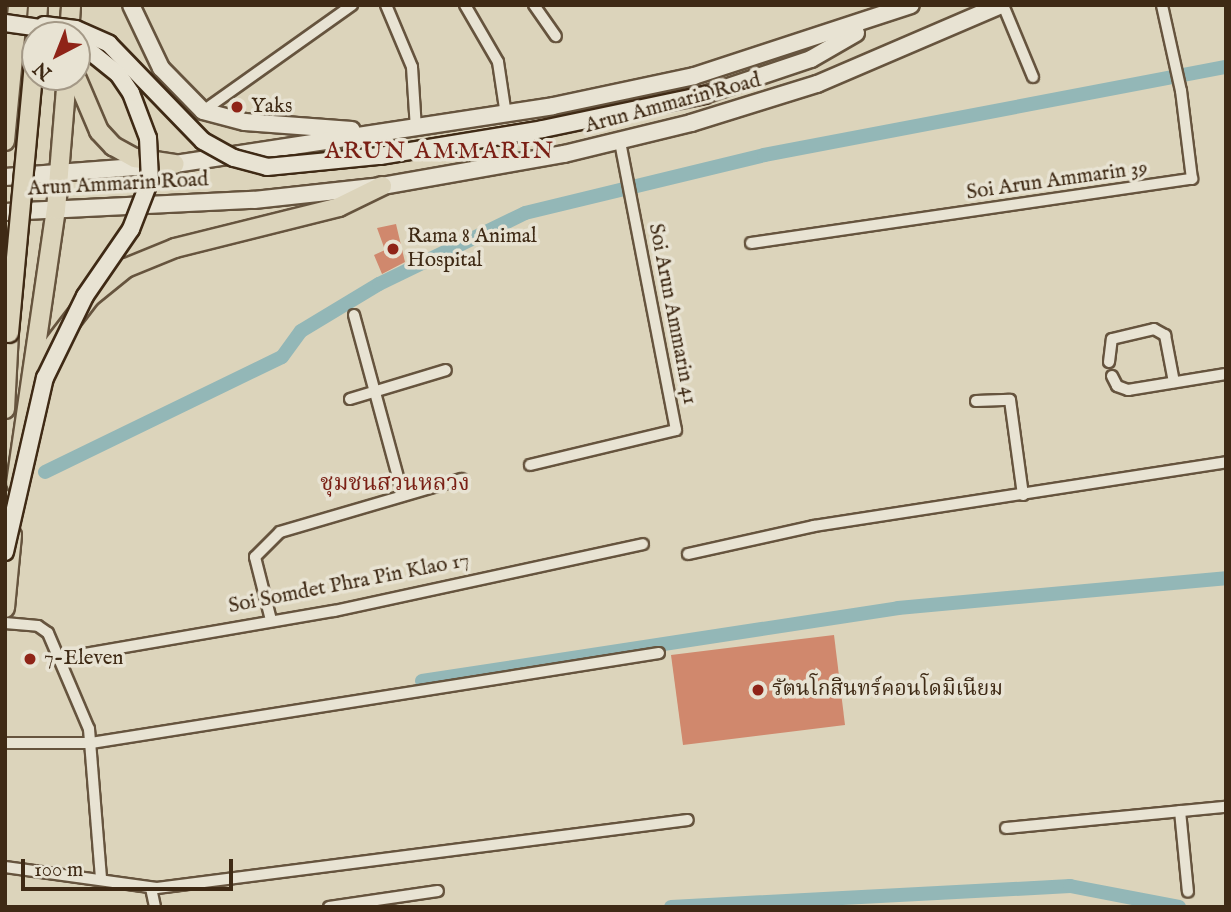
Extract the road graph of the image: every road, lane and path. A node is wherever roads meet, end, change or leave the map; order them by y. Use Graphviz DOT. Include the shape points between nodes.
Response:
graph roads {
  1 [pos="18,5"];
  2 [pos="131,5"];
  3 [pos="352,5"];
  4 [pos="386,5"];
  5 [pos="465,5"];
  6 [pos="534,5"];
  7 [pos="911,5"];
  8 [pos="1002,5"];
  9 [pos="1162,5"];
  10 [pos="884,18"];
  11 [pos="91,36"];
  12 [pos="555,36"];
  13 [pos="91,52"];
  14 [pos="1033,77"];
  15 [pos="32,91"];
  16 [pos="66,91"];
  17 [pos="82,91"];
  18 [pos="203,111"];
  19 [pos="506,115"];
  20 [pos="416,129"];
  21 [pos="390,133"];
  22 [pos="5,141"];
  23 [pos="620,141"];
  24 [pos="175,164"];
  25 [pos="61,172"];
  26 [pos="5,177"];
  27 [pos="382,186"];
  28 [pos="56,210"];
  29 [pos="5,212"];
  30 [pos="751,243"];
  31 [pos="354,315"];
  32 [pos="1109,362"];
  33 [pos="446,370"];
  34 [pos="1226,374"];
  35 [pos="1112,376"];
  36 [pos="30,377"];
  37 [pos="1174,382"];
  38 [pos="376,389"];
  39 [pos="350,399"];
  40 [pos="976,401"];
  41 [pos="5,409"];
  42 [pos="5,437"];
  43 [pos="18,462"];
  44 [pos="1226,462"];
  45 [pos="530,465"];
  46 [pos="461,480"];
  47 [pos="403,495"];
  48 [pos="1023,495"];
  49 [pos="643,544"];
  50 [pos="5,552"];
  51 [pos="688,554"];
  52 [pos="5,608"];
  53 [pos="271,620"];
  54 [pos="5,623"];
  55 [pos="659,653"];
  56 [pos="61,658"];
  57 [pos="5,743"];
  58 [pos="91,743"];
  59 [pos="1226,807"];
  60 [pos="1180,811"];
  61 [pos="688,820"];
  62 [pos="1006,828"];
  63 [pos="5,867"];
  64 [pos="102,877"];
  65 [pos="151,888"];
  66 [pos="438,891"];
  67 [pos="1188,892"];
  68 [pos="155,907"];
  69 [pos="328,907"];
  1 -- 22 [label="main road"];
  2 -- 18 [label="main road" via="161,68"];
  3 -- 18 [label="street"];
  4 -- 20 [label="street" via="412,67"];
  5 -- 19 [label="street" via="498,62"];
  6 -- 12 [label="street"];
  7 -- 10 [label="main road, Arun Ammarin Road"];
  8 -- 14 [label="street"];
  8 -- 23 [label="main road, Arun Ammarin Road" via="817,84"];
  9 -- 30 [label="street, Soi Arun Ammarin 39" via="1181,91 1192,179"];
  10 -- 11 [label="main road, bridge" via="811,59 704,95 530,131 267,167 233,158 203,141 109,44"];
  10 -- 19 [label="main road, Arun Ammarin Road" via="694,76"];
  13 -- 50 [label="main road, bridge" via="118,74 131,93 148,138 149,180 139,215 85,296 45,378"];
  15 -- 41 [label="main road, bridge"];
  16 -- 25 [label="main road"];
  17 -- 24 [label="main road" via="99,131 113,146 135,158"];
  18 -- 21 [label="main road" via="245,122"];
  19 -- 20 [label="main road, Arun Ammarin Road"];
  20 -- 21 [label="main road, Arun Ammarin Road"];
  21 -- 24 [label="main road, Arun Ammarin Road"];
  23 -- 27 [label="main road, Arun Ammarin Road"];
  23 -- 45 [label="street, Soi Arun Ammarin 41" via="676,430"];
  24 -- 25 [label="main road, Arun Ammarin Road"];
  25 -- 26 [label="main road, Arun Ammarin Road"];
  25 -- 28 [label="main road"];
  27 -- 28 [label="main road, Arun Ammarin Road" via="254,200"];
  27 -- 36 [label="main road" via="329,211 175,248 126,268 68,321"];
  28 -- 29 [label="main road, Arun Ammarin Road"];
  28 -- 36 [label="main road"];
  31 -- 38 [label="street"];
  32 -- 37 [label="street" via="1112,339 1154,329 1165,335"];
  33 -- 38 [label="street"];
  34 -- 37 [label="street"];
  35 -- 37 [label="street" via="1122,390"];
  36 -- 43 [label="main road"];
  38 -- 39 [label="street"];
  38 -- 47 [label="street"];
  40 -- 48 [label="street" via="1010,400"];
  42 -- 43 [label="main road"];
  43 -- 52 [label="main road"];
  44 -- 48 [label="street"];
  46 -- 47 [label="street"];
  47 -- 53 [label="street" via="280,531 262,546 255,556"];
  48 -- 51 [label="street" via="814,526"];
  49 -- 53 [label="street, Soi Somdet Phra Pin Klao 17"];
  53 -- 56 [label="street, Soi Somdet Phra Pin Klao 17"];
  54 -- 56 [label="street" via="38,626 48,633"];
  55 -- 58 [label="street"];
  56 -- 58 [label="street"];
  57 -- 58 [label="street"];
  58 -- 64 [label="street"];
  59 -- 60 [label="street"];
  60 -- 62 [label="street"];
  60 -- 67 [label="street"];
  61 -- 65 [label="street"];
  63 -- 64 [label="street"];
  64 -- 65 [label="street"];
  65 -- 68 [label="street"];
  66 -- 69 [label="street"];
}
